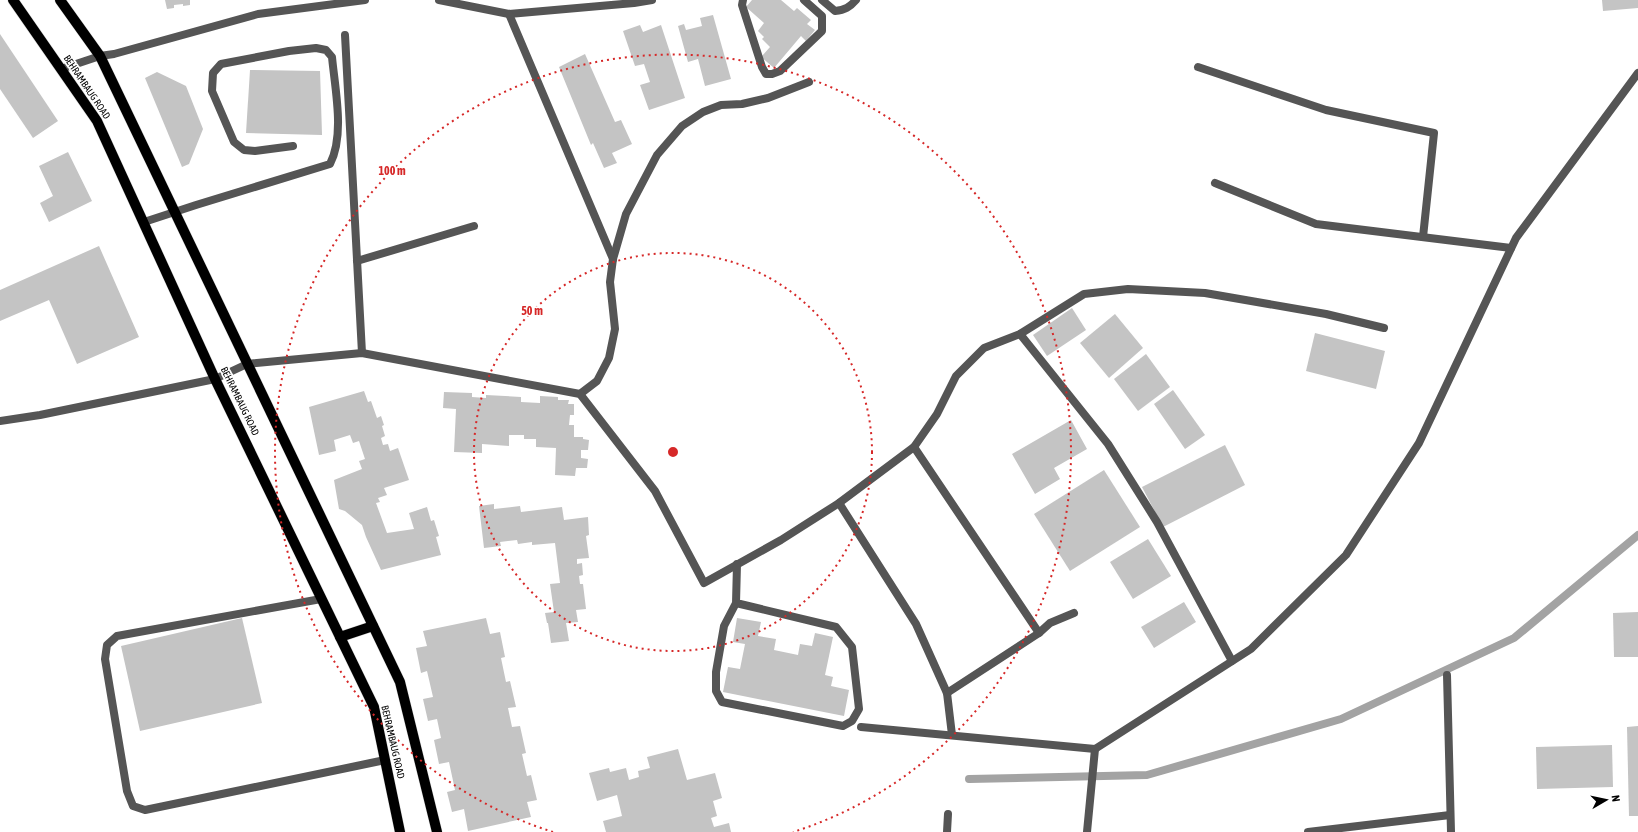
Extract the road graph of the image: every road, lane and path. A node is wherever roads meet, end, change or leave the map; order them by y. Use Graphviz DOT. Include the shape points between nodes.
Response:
graph roads {
  1 [pos="13,0"];
  2 [pos="60,0"];
  3 [pos="365,0"];
  4 [pos="439,0"];
  5 [pos="652,0"];
  6 [pos="742,0"];
  7 [pos="804,0"];
  8 [pos="822,0"];
  9 [pos="856,0"];
  10 [pos="634,1"];
  11 [pos="509,14"];
  12 [pos="345,35"];
  13 [pos="100,56"];
  14 [pos="1198,67"];
  15 [pos="61,69"];
  16 [pos="1638,73"];
  17 [pos="809,82"];
  18 [pos="293,146"];
  19 [pos="1215,183"];
  20 [pos="174,211"];
  21 [pos="144,222"];
  22 [pos="474,226"];
  23 [pos="1423,237"];
  24 [pos="1511,248"];
  25 [pos="613,259"];
  26 [pos="357,261"];
  27 [pos="1384,328"];
  28 [pos="1020,334"];
  29 [pos="362,353"];
  30 [pos="247,364"];
  31 [pos="215,379"];
  32 [pos="580,394"];
  33 [pos="0,421"];
  34 [pos="914,447"];
  35 [pos="839,503"];
  36 [pos="737,564"];
  37 [pos="322,599"];
  38 [pos="736,603"];
  39 [pos="1074,613"];
  40 [pos="373,626"];
  41 [pos="1039,633"];
  42 [pos="340,637"];
  43 [pos="1232,661"];
  44 [pos="1447,675"];
  45 [pos="947,692"];
  46 [pos="861,727"];
  47 [pos="952,736"];
  48 [pos="1095,749"];
  49 [pos="385,760"];
  50 [pos="948,814"];
  51 [pos="1450,815"];
  52 [pos="400,832"];
  53 [pos="437,832"];
  54 [pos="947,832"];
  55 [pos="1087,832"];
  56 [pos="1308,832"];
  57 [pos="1451,832"];
  1 -- 15 [label="main road, BEHRAMBAUG ROAD"];
  2 -- 13 [label="main road, BEHRAMBAUG ROAD"];
  3 -- 13 [label="street" via="258,14"];
  4 -- 11 [label="street"];
  5 -- 10 [label="street"];
  6 -- 7 [label="street" via="762,67 766,74 772,74 780,71 822,31 822,16"];
  8 -- 9 [label="street" via="835,11 843,10"];
  10 -- 11 [label="street"];
  11 -- 25 [label="street"];
  12 -- 26 [label="street"];
  13 -- 15 [label="street"];
  13 -- 20 [label="main road, BEHRAMBAUG ROAD"];
  14 -- 23 [label="street" via="1326,110 1434,133"];
  15 -- 21 [label="main road, BEHRAMBAUG ROAD" via="97,121"];
  16 -- 24 [label="street"];
  17 -- 25 [label="street" via="768,98 742,104 721,105 703,112 682,126 657,155 626,214"];
  18 -- 20 [label="street" via="256,151 244,150 234,142 212,91 213,73 221,64 289,51 316,48 326,50 332,57 338,125 335,154 330,164"];
  19 -- 23 [label="street" via="1316,224"];
  20 -- 21 [label="street"];
  20 -- 30 [label="main road, BEHRAMBAUG ROAD"];
  21 -- 31 [label="main road, BEHRAMBAUG ROAD"];
  22 -- 26 [label="street"];
  23 -- 24 [label="street"];
  24 -- 43 [label="street" via="1419,443 1346,555 1250,649"];
  25 -- 32 [label="street" via="610,282 615,329 609,358 597,381"];
  26 -- 29 [label="street"];
  27 -- 28 [label="street" via="1326,314 1205,293 1128,289 1084,294"];
  28 -- 34 [label="street" via="984,348 956,376 937,414"];
  28 -- 43 [label="street" via="1108,444 1157,522"];
  29 -- 30 [label="street"];
  29 -- 32 [label="street"];
  30 -- 31 [label="street"];
  30 -- 40 [label="main road, BEHRAMBAUG ROAD"];
  31 -- 33 [label="street"];
  31 -- 37 [label="main road, BEHRAMBAUG ROAD"];
  32 -- 36 [label="street" via="655,491 704,583"];
  34 -- 35 [label="street"];
  34 -- 41 [label="street"];
  35 -- 36 [label="street"];
  35 -- 45 [label="street" via="916,624"];
  36 -- 38 [label="street"];
  37 -- 42 [label="main road, BEHRAMBAUG ROAD"];
  37 -- 49 [label="street" via="117,636 107,645 105,659 127,792 133,806 145,810"];
  38 -- 38 [label="street" via="724,626 716,672 716,691 722,702 843,726 852,721 859,709 852,647 836,627"];
  39 -- 41 [label="street" via="1050,623"];
  40 -- 42 [label="main road"];
  40 -- 53 [label="main road, BEHRAMBAUG ROAD" via="400,682"];
  41 -- 45 [label="street"];
  42 -- 49 [label="main road, BEHRAMBAUG ROAD" via="374,707"];
  43 -- 48 [label="street"];
  44 -- 51 [label="street"];
  45 -- 47 [label="street"];
  46 -- 47 [label="street"];
  47 -- 48 [label="street"];
  48 -- 55 [label="street"];
  49 -- 52 [label="main road, BEHRAMBAUG ROAD"];
  50 -- 54 [label="street"];
  51 -- 56 [label="street"];
  51 -- 57 [label="street"];
}
